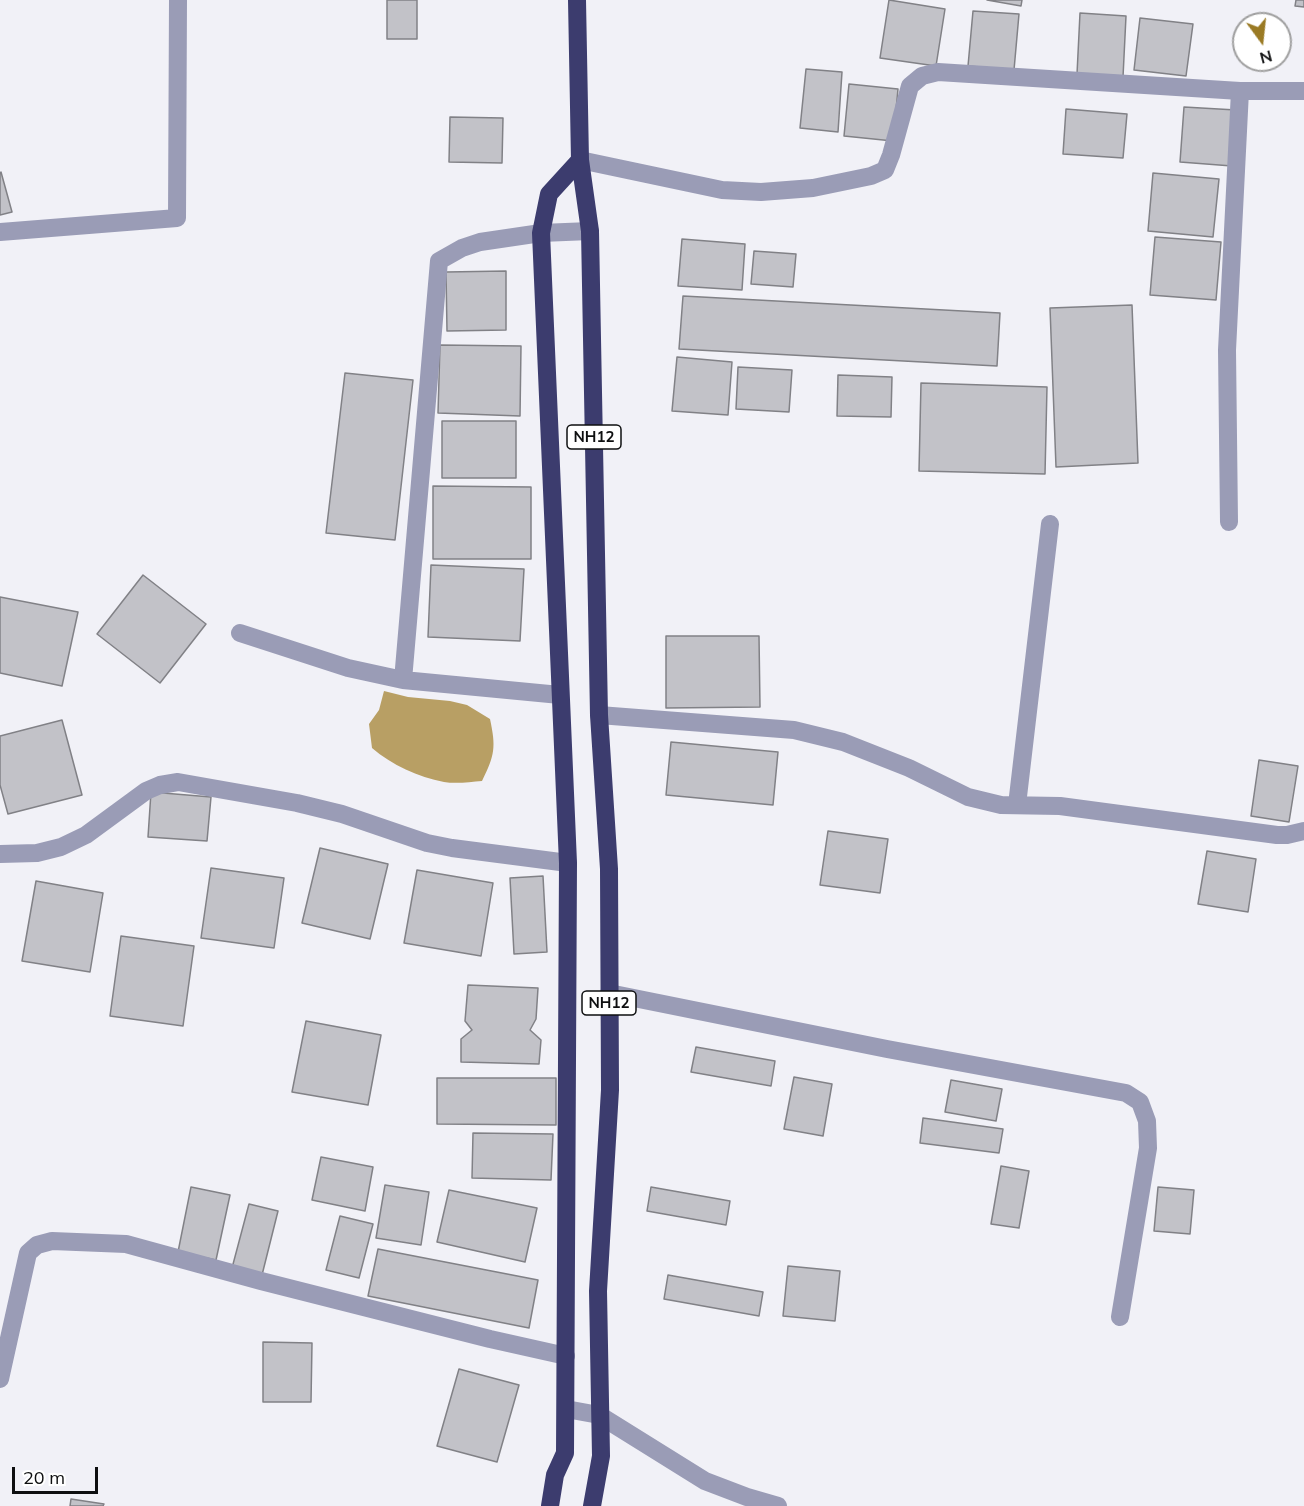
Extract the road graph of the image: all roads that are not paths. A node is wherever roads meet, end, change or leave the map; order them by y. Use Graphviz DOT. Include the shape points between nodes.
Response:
graph roads {
  1 [pos="178,0"];
  2 [pos="577,0"];
  3 [pos="1240,91"];
  4 [pos="1304,92"];
  5 [pos="580,160"];
  6 [pos="590,231"];
  7 [pos="0,232"];
  8 [pos="541,233"];
  9 [pos="1229,522"];
  10 [pos="1050,524"];
  11 [pos="240,633"];
  12 [pos="403,680"];
  13 [pos="561,695"];
  14 [pos="599,715"];
  15 [pos="1017,805"];
  16 [pos="1304,831"];
  17 [pos="0,854"];
  18 [pos="568,863"];
  19 [pos="609,993"];
  20 [pos="1120,1317"];
  21 [pos="566,1356"];
  22 [pos="0,1379"];
  23 [pos="566,1409"];
  24 [pos="599,1415"];
  25 [pos="550,1506"];
  26 [pos="592,1506"];
  27 [pos="778,1506"];
  1 -- 7 [label="street" via="177,218"];
  2 -- 5 [label="highway, NH12"];
  3 -- 4 [label="street"];
  3 -- 5 [label="street" via="938,72 922,76 910,86 885,170 813,188 722,190"];
  3 -- 9 [label="street" via="1227,350"];
  5 -- 6 [label="highway, NH12"];
  5 -- 8 [label="highway" via="549,194"];
  6 -- 8 [label="street"];
  6 -- 14 [label="highway, NH12"];
  8 -- 12 [label="street" via="480,242 439,261"];
  8 -- 13 [label="highway"];
  10 -- 15 [label="street"];
  11 -- 12 [label="street" via="348,668"];
  12 -- 13 [label="street"];
  13 -- 18 [label="highway"];
  14 -- 15 [label="street" via="794,730 843,742 968,796"];
  14 -- 19 [label="highway, NH12" via="609,869"];
  15 -- 16 [label="street" via="1060,806 1277,835"];
  17 -- 18 [label="street" via="37,853 61,847 86,835 146,790 178,782 342,814 427,843"];
  18 -- 21 [label="highway"];
  19 -- 20 [label="street" via="1126,1093 1140,1102 1147,1121 1148,1148"];
  19 -- 24 [label="highway, NH12" via="610,1090 598,1291"];
  21 -- 22 [label="street" via="126,1244 52,1241 28,1253"];
  21 -- 23 [label="highway"];
  23 -- 24 [label="street"];
  23 -- 25 [label="highway" via="565,1453 555,1474"];
  24 -- 26 [label="highway" via="601,1456"];
  24 -- 27 [label="street" via="705,1481"];
}
